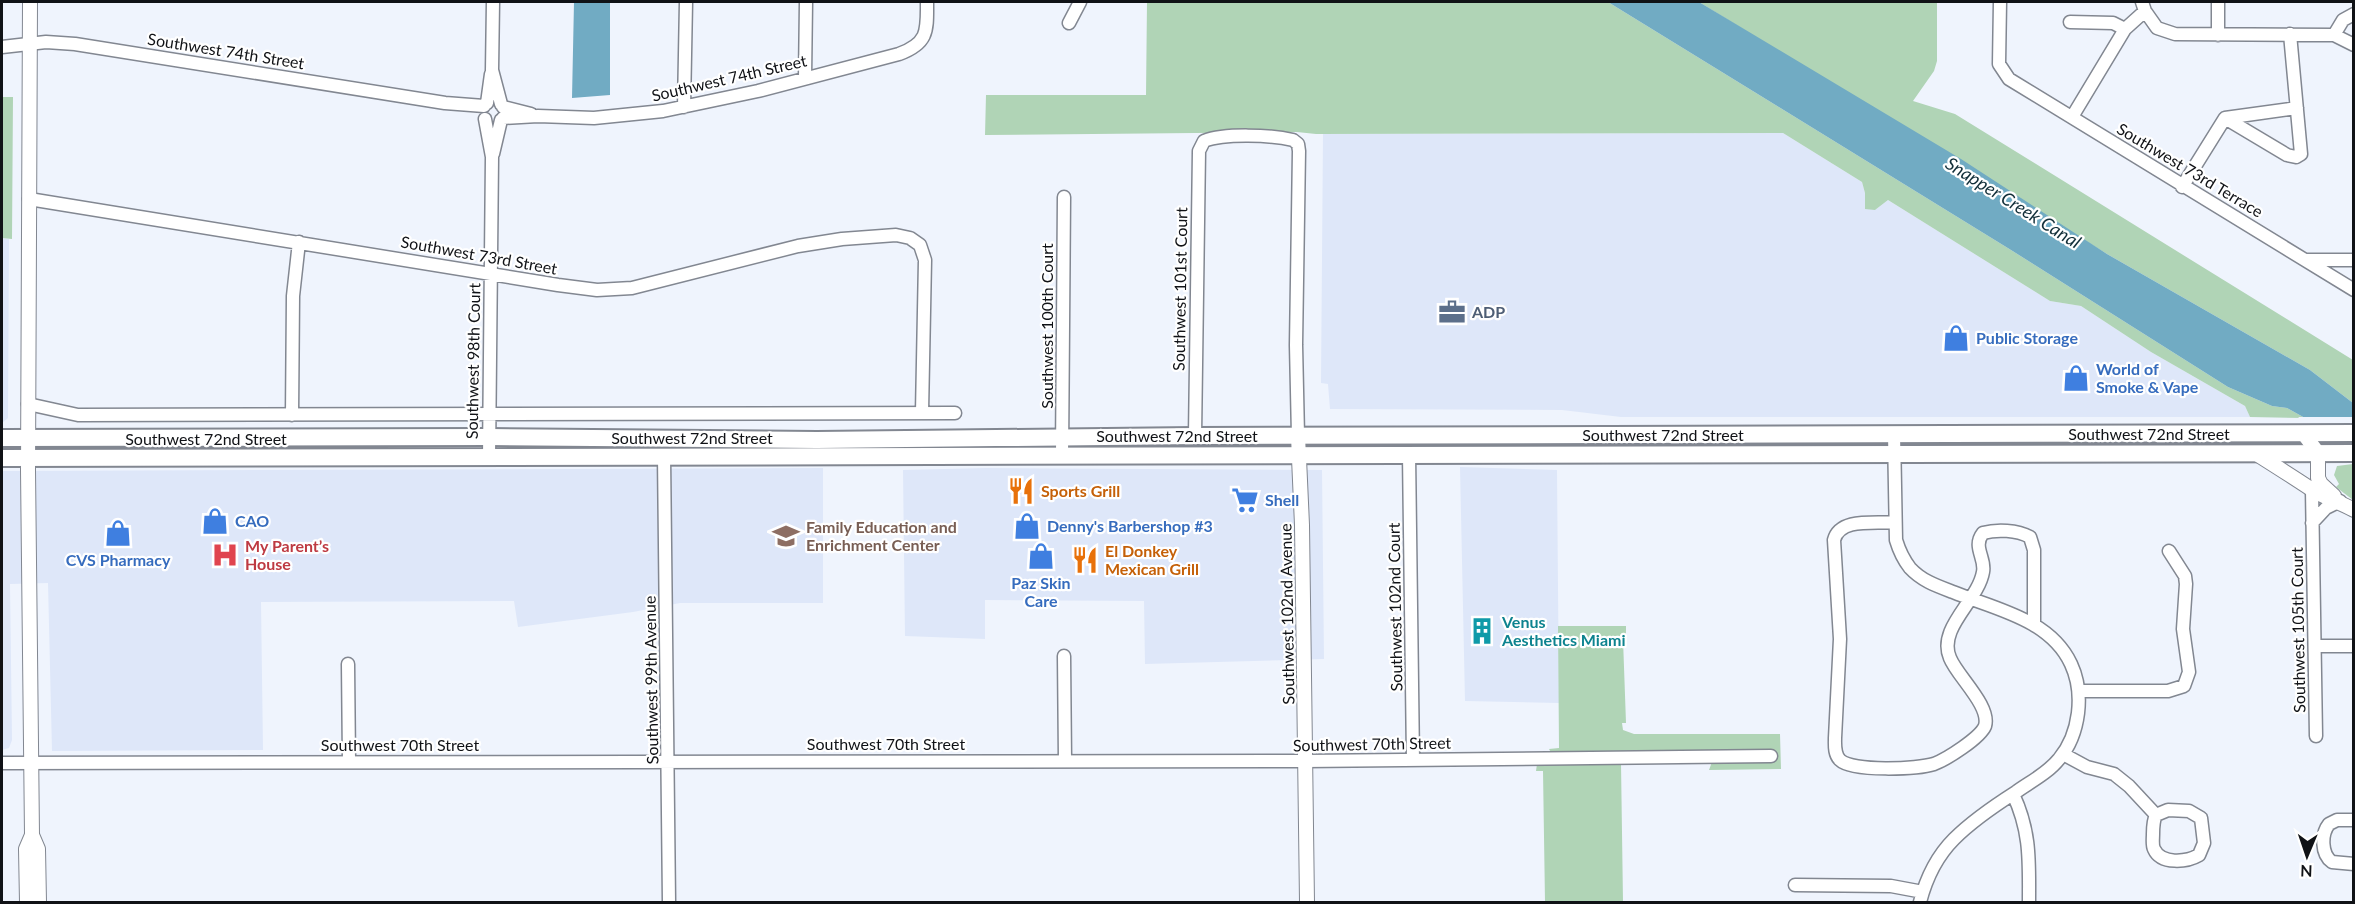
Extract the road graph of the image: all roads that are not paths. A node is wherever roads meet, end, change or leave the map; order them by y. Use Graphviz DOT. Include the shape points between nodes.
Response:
graph roads {
  1 [pos="30,2"];
  2 [pos="493,2"];
  3 [pos="686,2"];
  4 [pos="806,2"];
  5 [pos="927,2"];
  6 [pos="1080,2"];
  7 [pos="2000,2"];
  8 [pos="2218,2"];
  9 [pos="2144,6"];
  10 [pos="2354,14"];
  11 [pos="2070,22"];
  12 [pos="1069,23"];
  13 [pos="2125,28"];
  14 [pos="2290,34"];
  15 [pos="2218,35"];
  16 [pos="2334,35"];
  17 [pos="30,45"];
  18 [pos="2354,45"];
  19 [pos="2,47"];
  20 [pos="492,70"];
  21 [pos="805,78"];
  22 [pos="684,107"];
  23 [pos="2297,108"];
  24 [pos="485,111"];
  25 [pos="502,112"];
  26 [pos="2072,117"];
  27 [pos="2225,117"];
  28 [pos="1202,143"];
  29 [pos="492,158"];
  30 [pos="2182,187"];
  31 [pos="1064,197"];
  32 [pos="29,200"];
  33 [pos="299,242"];
  34 [pos="2307,260"];
  35 [pos="2354,260"];
  36 [pos="491,274"];
  37 [pos="2354,290"];
  38 [pos="28,404"];
  39 [pos="922,412"];
  40 [pos="955,413"];
  41 [pos="292,414"];
  42 [pos="489,414"];
  43 [pos="2305,433"];
  44 [pos="2354,433"];
  45 [pos="1894,434"];
  46 [pos="2069,434"];
  47 [pos="2182,434"];
  48 [pos="1602,435"];
  49 [pos="1762,435"];
  50 [pos="1195,436"];
  51 [pos="1298,436"];
  52 [pos="489,437"];
  53 [pos="1063,437"];
  54 [pos="2,438"];
  55 [pos="28,438"];
  56 [pos="664,438"];
  57 [pos="920,438"];
  58 [pos="291,439"];
  59 [pos="817,448"];
  60 [pos="2068,453"];
  61 [pos="2182,453"];
  62 [pos="2255,453"];
  63 [pos="2300,453"];
  64 [pos="2325,453"];
  65 [pos="2354,453"];
  66 [pos="1409,454"];
  67 [pos="1568,454"];
  68 [pos="1762,454"];
  69 [pos="1894,454"];
  70 [pos="1062,455"];
  71 [pos="1299,455"];
  72 [pos="664,456"];
  73 [pos="920,456"];
  74 [pos="291,457"];
  75 [pos="489,457"];
  76 [pos="2,458"];
  77 [pos="28,458"];
  78 [pos="2307,485"];
  79 [pos="2340,501"];
  80 [pos="2354,510"];
  81 [pos="1894,522"];
  82 [pos="2313,523"];
  83 [pos="2169,551"];
  84 [pos="1972,600"];
  85 [pos="2034,625"];
  86 [pos="2315,646"];
  87 [pos="2354,646"];
  88 [pos="1064,656"];
  89 [pos="348,664"];
  90 [pos="2079,691"];
  91 [pos="2316,736"];
  92 [pos="2063,754"];
  93 [pos="1771,756"];
  94 [pos="669,760"];
  95 [pos="1413,760"];
  96 [pos="1065,761"];
  97 [pos="1305,761"];
  98 [pos="349,762"];
  99 [pos="2,763"];
  100 [pos="30,763"];
  101 [pos="2013,794"];
  102 [pos="2156,815"];
  103 [pos="2354,820"];
  104 [pos="32,835"];
  105 [pos="2354,864"];
  106 [pos="1795,885"];
  107 [pos="1921,897"];
  108 [pos="27,903"];
  109 [pos="39,903"];
  110 [pos="669,903"];
  111 [pos="1307,903"];
  112 [pos="2029,903"];
  1 -- 17 [label="street"];
  2 -- 20 [label="street, Southwest 98th Court"];
  3 -- 22 [label="street"];
  4 -- 21 [label="street"];
  5 -- 21 [label="street, Southwest 74th Street" via="921,42 899,54"];
  6 -- 12 [label="street"];
  7 -- 26 [label="street, Southwest 73rd Terrace" via="1999,64 2009,79"];
  8 -- 15 [label="street"];
  9 -- 13 [label="street"];
  9 -- 15 [label="street" via="2153,25 2168,33"];
  10 -- 16 [label="street" via="2343,20"];
  11 -- 13 [label="street" via="2113,23"];
  13 -- 26 [label="street"];
  14 -- 15 [label="street"];
  14 -- 16 [label="street"];
  14 -- 23 [label="street"];
  16 -- 18 [label="street"];
  17 -- 19 [label="street, Southwest 74th Street"];
  17 -- 24 [label="street, Southwest 74th Street" via="75,44"];
  17 -- 32 [label="street"];
  20 -- 24 [label="street, Southwest 98th Court"];
  20 -- 25 [label="street, Southwest 98th Court"];
  21 -- 22 [label="street, Southwest 74th Street"];
  22 -- 25 [label="street, Southwest 74th Street" via="606,117"];
  23 -- 27 [label="street"];
  23 -- 27 [label="street" via="2302,151 2296,158"];
  24 -- 25 [label="street" via="495,101"];
  24 -- 25 [label="street" via="495,123"];
  24 -- 29 [label="street, Southwest 98th Court"];
  25 -- 29 [label="street, Southwest 98th Court"];
  26 -- 30 [label="street, Southwest 73rd Terrace"];
  27 -- 30 [label="street"];
  28 -- 50 [label="street, Southwest 101st Court" via="1198,160"];
  28 -- 51 [label="street, Southwest 102nd Avenue" via="1218,137 1268,137 1298,144"];
  29 -- 36 [label="street, Southwest 98th Court"];
  30 -- 34 [label="street, Southwest 73rd Terrace"];
  31 -- 53 [label="street, Southwest 100th Court"];
  32 -- 33 [label="street, Southwest 73rd Street"];
  32 -- 38 [label="street"];
  33 -- 36 [label="street, Southwest 73rd Street"];
  33 -- 41 [label="street" via="292,307"];
  34 -- 35 [label="street"];
  34 -- 37 [label="street, Southwest 73rd Terrace"];
  36 -- 39 [label="street, Southwest 73rd Street" via="580,288 622,289 817,242 896,235 910,238 920,244 925,260"];
  36 -- 42 [label="street, Southwest 98th Court"];
  38 -- 41 [label="street, Southwest 72nd Street" via="78,415"];
  38 -- 55 [label="street"];
  39 -- 40 [label="street, Southwest 72nd Street"];
  39 -- 42 [label="street, Southwest 72nd Street"];
  41 -- 42 [label="street, Southwest 72nd Street"];
  42 -- 52 [label="street, Southwest 98th Court"];
  43 -- 44 [label="main road, Southwest 72nd Street"];
  43 -- 47 [label="main road, Southwest 72nd Street"];
  43 -- 63 [label="street"];
  43 -- 64 [label="street"];
  45 -- 46 [label="main road, Southwest 72nd Street"];
  45 -- 49 [label="main road, Southwest 72nd Street"];
  45 -- 69 [label="street"];
  46 -- 47 [label="main road, Southwest 72nd Street"];
  46 -- 60 [label="main road"];
  47 -- 61 [label="main road"];
  48 -- 49 [label="main road, Southwest 72nd Street"];
  48 -- 51 [label="main road, Southwest 72nd Street"];
  48 -- 67 [label="main road" via="1596,442"];
  49 -- 68 [label="main road"];
  50 -- 51 [label="main road, Southwest 72nd Street"];
  50 -- 53 [label="main road, Southwest 72nd Street"];
  51 -- 71 [label="street, Southwest 102nd Avenue"];
  52 -- 56 [label="main road, Southwest 72nd Street"];
  52 -- 58 [label="main road, Southwest 72nd Street"];
  52 -- 75 [label="street, Southwest 98th Court"];
  53 -- 57 [label="main road, Southwest 72nd Street"];
  53 -- 70 [label="street, Southwest 100th Court"];
  54 -- 55 [label="main road, Southwest 72nd Street"];
  55 -- 58 [label="main road, Southwest 72nd Street"];
  55 -- 77 [label="street"];
  56 -- 59 [label="main road, Southwest 72nd Street"];
  56 -- 72 [label="main road"];
  57 -- 59 [label="main road, Southwest 72nd Street"];
  57 -- 73 [label="main road"];
  58 -- 74 [label="main road"];
  59 -- 72 [label="main road, Southwest 72nd Street"];
  59 -- 73 [label="main road, Southwest 72nd Street"];
  60 -- 61 [label="main road, Southwest 72nd Street"];
  60 -- 69 [label="main road, Southwest 72nd Street"];
  61 -- 62 [label="main road, Southwest 72nd Street"];
  62 -- 63 [label="main road, Southwest 72nd Street"];
  62 -- 78 [label="street"];
  63 -- 64 [label="main road, Southwest 72nd Street"];
  63 -- 78 [label="street" via="2299,472"];
  64 -- 65 [label="main road, Southwest 72nd Street"];
  64 -- 79 [label="street" via="2318,478"];
  66 -- 67 [label="main road, Southwest 72nd Street"];
  66 -- 71 [label="main road, Southwest 72nd Street"];
  66 -- 95 [label="street, Southwest 102nd Court"];
  67 -- 68 [label="main road, Southwest 72nd Street"];
  68 -- 69 [label="main road, Southwest 72nd Street"];
  69 -- 81 [label="street"];
  70 -- 71 [label="main road, Southwest 72nd Street"];
  70 -- 73 [label="main road, Southwest 72nd Street"];
  71 -- 97 [label="street, Southwest 102nd Avenue"];
  72 -- 75 [label="main road, Southwest 72nd Street"];
  72 -- 94 [label="street, Southwest 99th Avenue"];
  74 -- 75 [label="main road, Southwest 72nd Street"];
  74 -- 77 [label="main road, Southwest 72nd Street"];
  76 -- 77 [label="main road, Southwest 72nd Street"];
  77 -- 100 [label="street"];
  78 -- 79 [label="street"];
  78 -- 82 [label="street, Southwest 105th Court"];
  79 -- 80 [label="street"];
  79 -- 82 [label="street" via="2326,508"];
  81 -- 84 [label="street" via="1901,554 1911,568 1928,582"];
  81 -- 84 [label="street" via="1850,525 1838,531 1834,540 1840,639 1835,731 1839,759 1853,766 1923,766 1939,762 1980,733 1985,714 1952,662 1947,646 1957,615"];
  82 -- 86 [label="street, Southwest 105th Court"];
  83 -- 90 [label="street" via="2186,584 2183,629 2189,672 2184,686 2168,691"];
  84 -- 85 [label="street"];
  84 -- 85 [label="street" via="1984,568 1978,550 1983,533 2024,534 2030,537 2034,550"];
  85 -- 90 [label="street" via="2065,652"];
  86 -- 87 [label="street"];
  86 -- 91 [label="street, Southwest 105th Court"];
  88 -- 96 [label="street"];
  89 -- 98 [label="street"];
  90 -- 92 [label="street" via="2077,721"];
  92 -- 101 [label="street"];
  92 -- 102 [label="street" via="2087,767 2114,774"];
  93 -- 95 [label="street, Southwest 70th Street"];
  94 -- 96 [label="street, Southwest 70th Street"];
  94 -- 98 [label="street, Southwest 70th Street"];
  94 -- 110 [label="street, Southwest 99th Avenue"];
  95 -- 97 [label="street, Southwest 70th Street"];
  96 -- 97 [label="street, Southwest 70th Street"];
  97 -- 111 [label="street, Southwest 102nd Avenue"];
  98 -- 100 [label="street, Southwest 70th Street"];
  99 -- 100 [label="street, Southwest 70th Street"];
  100 -- 104 [label="street"];
  101 -- 107 [label="street" via="1953,840 1938,859"];
  101 -- 112 [label="street" via="2027,835"];
  102 -- 102 [label="street" via="2153,846 2160,856 2183,860 2199,855 2204,843 2201,818 2189,811 2168,810"];
  103 -- 105 [label="street" via="2333,822 2325,828 2324,835 2328,859 2337,864"];
  104 -- 108 [label="street" via="26,849"];
  104 -- 109 [label="street" via="38,849"];
  106 -- 107 [label="street" via="1891,886"];
}
